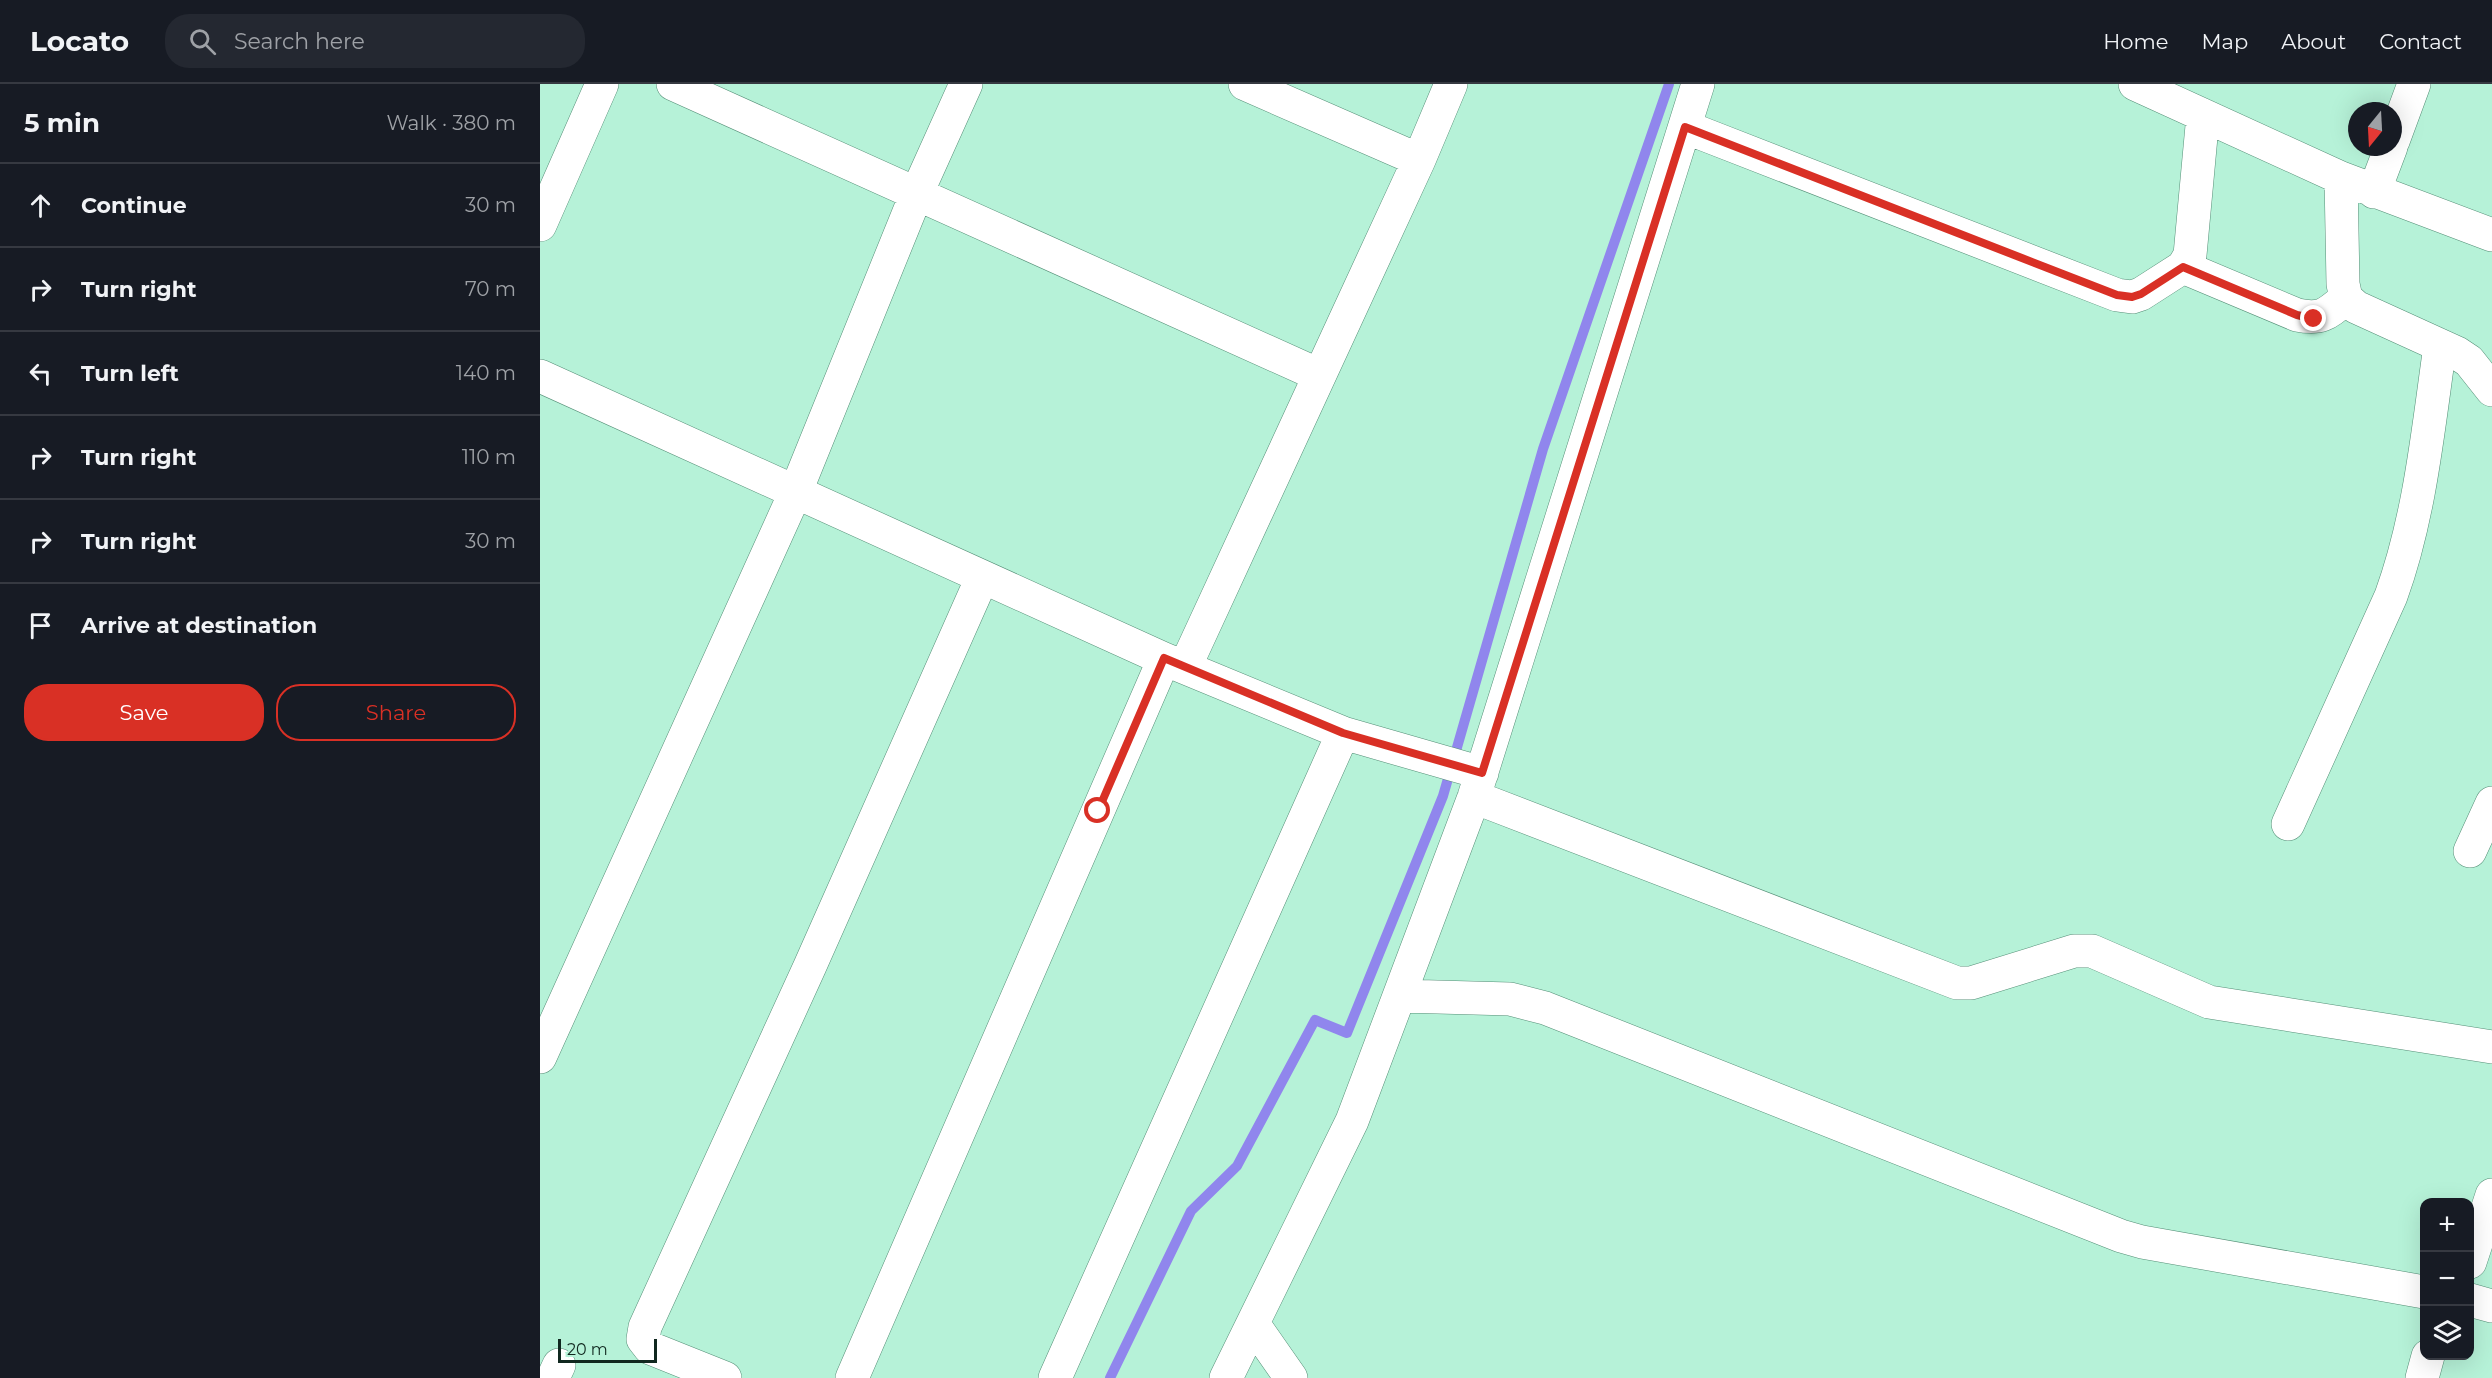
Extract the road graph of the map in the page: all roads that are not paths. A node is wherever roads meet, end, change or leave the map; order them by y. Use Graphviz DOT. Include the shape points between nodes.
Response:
graph roads {
  1 [pos="602,84"];
  2 [pos="673,84"];
  3 [pos="966,84"];
  4 [pos="1245,84"];
  5 [pos="1451,84"];
  6 [pos="1698,84"];
  7 [pos="2135,84"];
  8 [pos="2414,84"];
  9 [pos="2203,115"];
  10 [pos="2402,117"];
  11 [pos="1685,127"];
  12 [pos="2388,156"];
  13 [pos="1419,160"];
  14 [pos="2341,178"];
  15 [pos="2374,192"];
  16 [pos="916,195"];
  17 [pos="540,225"];
  18 [pos="2492,235"];
  19 [pos="2183,267"];
  20 [pos="2346,298"];
  21 [pos="2440,346"];
  22 [pos="1318,375"];
  23 [pos="540,376"];
  24 [pos="2492,390"];
  25 [pos="796,491"];
  26 [pos="982,578"];
  27 [pos="1175,663"];
  28 [pos="1343,733"];
  29 [pos="1478,785"];
  30 [pos="2492,803"];
  31 [pos="2288,824"];
  32 [pos="2470,851"];
  33 [pos="1401,996"];
  34 [pos="2492,1047"];
  35 [pos="540,1057"];
  36 [pos="2492,1195"];
  37 [pos="2472,1252"];
  38 [pos="2420,1291"];
  39 [pos="2474,1301"];
  40 [pos="2492,1305"];
  41 [pos="1254,1325"];
  42 [pos="2427,1360"];
  43 [pos="725,1378"];
  44 [pos="852,1378"];
  45 [pos="1055,1378"];
  46 [pos="1226,1378"];
  47 [pos="1291,1378"];
  48 [pos="2422,1378"];
  1 -- 17 [label="street"];
  2 -- 16 [label="street"];
  3 -- 16 [label="street"];
  4 -- 13 [label="street"];
  5 -- 13 [label="street"];
  6 -- 11 [label="street"];
  7 -- 9 [label="street"];
  8 -- 10 [label="street"];
  9 -- 14 [label="street"];
  9 -- 19 [label="street" via="2191,249"];
  11 -- 19 [label="street" via="2117,295 2141,294"];
  11 -- 29 [label="street"];
  12 -- 15 [label="street"];
  13 -- 22 [label="street"];
  14 -- 15 [label="street"];
  14 -- 20 [label="street"];
  15 -- 18 [label="street"];
  16 -- 22 [label="street"];
  16 -- 25 [label="street"];
  19 -- 20 [label="street" via="2314,319"];
  20 -- 21 [label="street" via="2356,307"];
  21 -- 24 [label="street" via="2469,362"];
  21 -- 31 [label="street" via="2405,558"];
  22 -- 27 [label="street"];
  23 -- 25 [label="street"];
  25 -- 26 [label="street"];
  25 -- 35 [label="street"];
  26 -- 27 [label="street"];
  26 -- 43 [label="street" via="645,1327 643,1339 650,1347"];
  27 -- 28 [label="street"];
  27 -- 44 [label="street"];
  28 -- 29 [label="street"];
  28 -- 45 [label="street"];
  29 -- 33 [label="street"];
  29 -- 34 [label="street" via="1957,983 1971,983 2074,951 2092,951 2209,1002"];
  30 -- 32 [label="street"];
  33 -- 38 [label="street" via="1510,999 1545,1008 2121,1236"];
  33 -- 41 [label="street" via="1352,1121"];
  36 -- 37 [label="street"];
  39 -- 40 [label="street"];
  41 -- 46 [label="street"];
  41 -- 47 [label="street"];
  42 -- 48 [label="street"];
}
